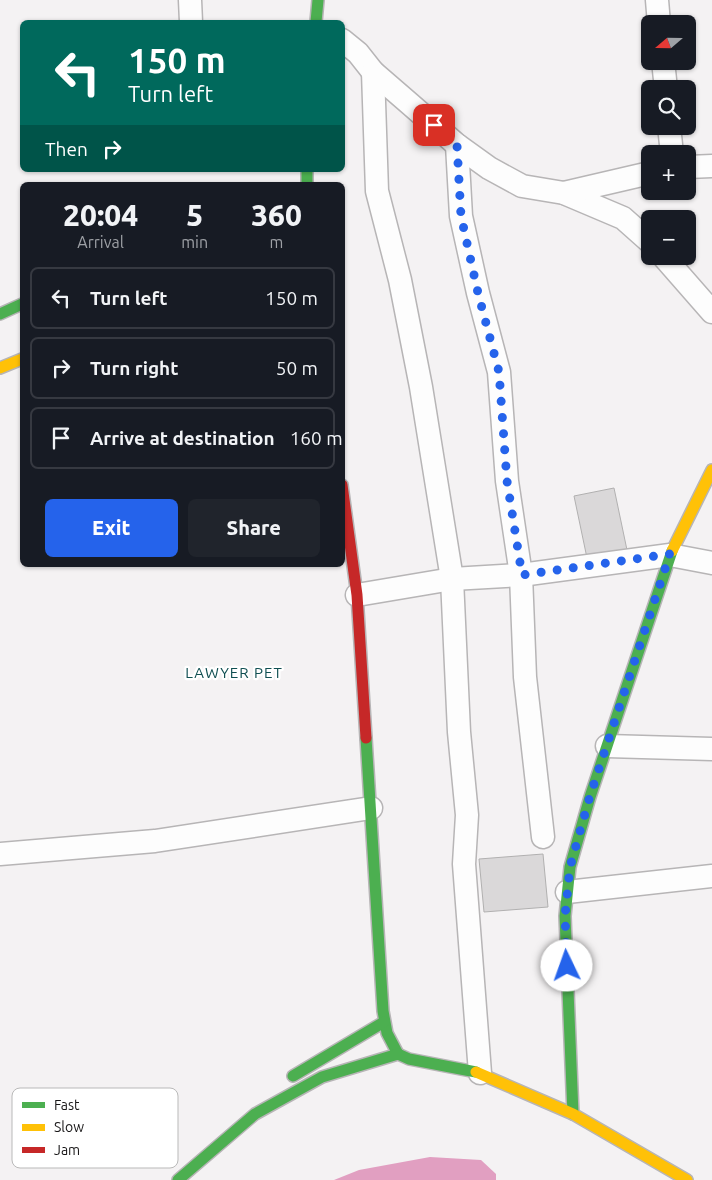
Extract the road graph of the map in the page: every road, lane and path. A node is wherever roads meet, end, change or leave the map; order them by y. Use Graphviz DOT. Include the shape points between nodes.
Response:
graph roads {
  1 [pos="190,0"];
  2 [pos="318,0"];
  3 [pos="657,0"];
  4 [pos="658,15"];
  5 [pos="191,20"];
  6 [pos="316,20"];
  7 [pos="345,42"];
  8 [pos="374,72"];
  9 [pos="457,145"];
  10 [pos="712,166"];
  11 [pos="696,167"];
  12 [pos="641,175"];
  13 [pos="564,193"];
  14 [pos="641,234"];
  15 [pos="671,265"];
  16 [pos="20,305"];
  17 [pos="712,312"];
  18 [pos="0,314"];
  19 [pos="20,360"];
  20 [pos="0,368"];
  21 [pos="712,470"];
  22 [pos="345,507"];
  23 [pos="670,554"];
  24 [pos="712,563"];
  25 [pos="522,575"];
  26 [pos="452,579"];
  27 [pos="357,595"];
  28 [pos="607,746"];
  29 [pos="712,749"];
  30 [pos="371,808"];
  31 [pos="543,837"];
  32 [pos="0,854"];
  33 [pos="712,876"];
  34 [pos="567,892"];
  35 [pos="384,1022"];
  36 [pos="398,1054"];
  37 [pos="480,1073"];
  38 [pos="287,1080"];
  39 [pos="254,1101"];
  40 [pos="574,1114"];
  41 [pos="211,1136"];
  42 [pos="178,1180"];
  43 [pos="687,1180"];
  1 -- 5 [label="street"];
  2 -- 6 [label="street"];
  3 -- 4 [label="street"];
  7 -- 8 [label="street"];
  8 -- 9 [label="street"];
  8 -- 26 [label="street" via="377,191 404,299"];
  9 -- 13 [label="street" via="522,186"];
  9 -- 25 [label="street" via="461,216 499,372 507,481"];
  10 -- 11 [label="street"];
  12 -- 13 [label="street"];
  13 -- 14 [label="street" via="623,218"];
  15 -- 17 [label="street"];
  16 -- 18 [label="street"];
  19 -- 20 [label="street"];
  21 -- 23 [label="street"];
  22 -- 27 [label="street"];
  23 -- 24 [label="street"];
  23 -- 25 [label="street"];
  23 -- 28 [label="street"];
  25 -- 26 [label="street"];
  25 -- 31 [label="street" via="525,677"];
  26 -- 27 [label="street"];
  26 -- 37 [label="street" via="459,732 467,815 464,864"];
  27 -- 30 [label="street"];
  28 -- 29 [label="street"];
  28 -- 34 [label="street" via="570,867"];
  30 -- 32 [label="street" via="155,841"];
  30 -- 35 [label="street"];
  33 -- 34 [label="street"];
  34 -- 40 [label="street" via="565,916"];
  35 -- 36 [label="street" via="388,1039"];
  35 -- 38 [label="street"];
  36 -- 37 [label="street"];
  36 -- 42 [label="street" via="322,1077 255,1114"];
  37 -- 40 [label="street"];
  39 -- 41 [label="street"];
  40 -- 43 [label="street"];
}
